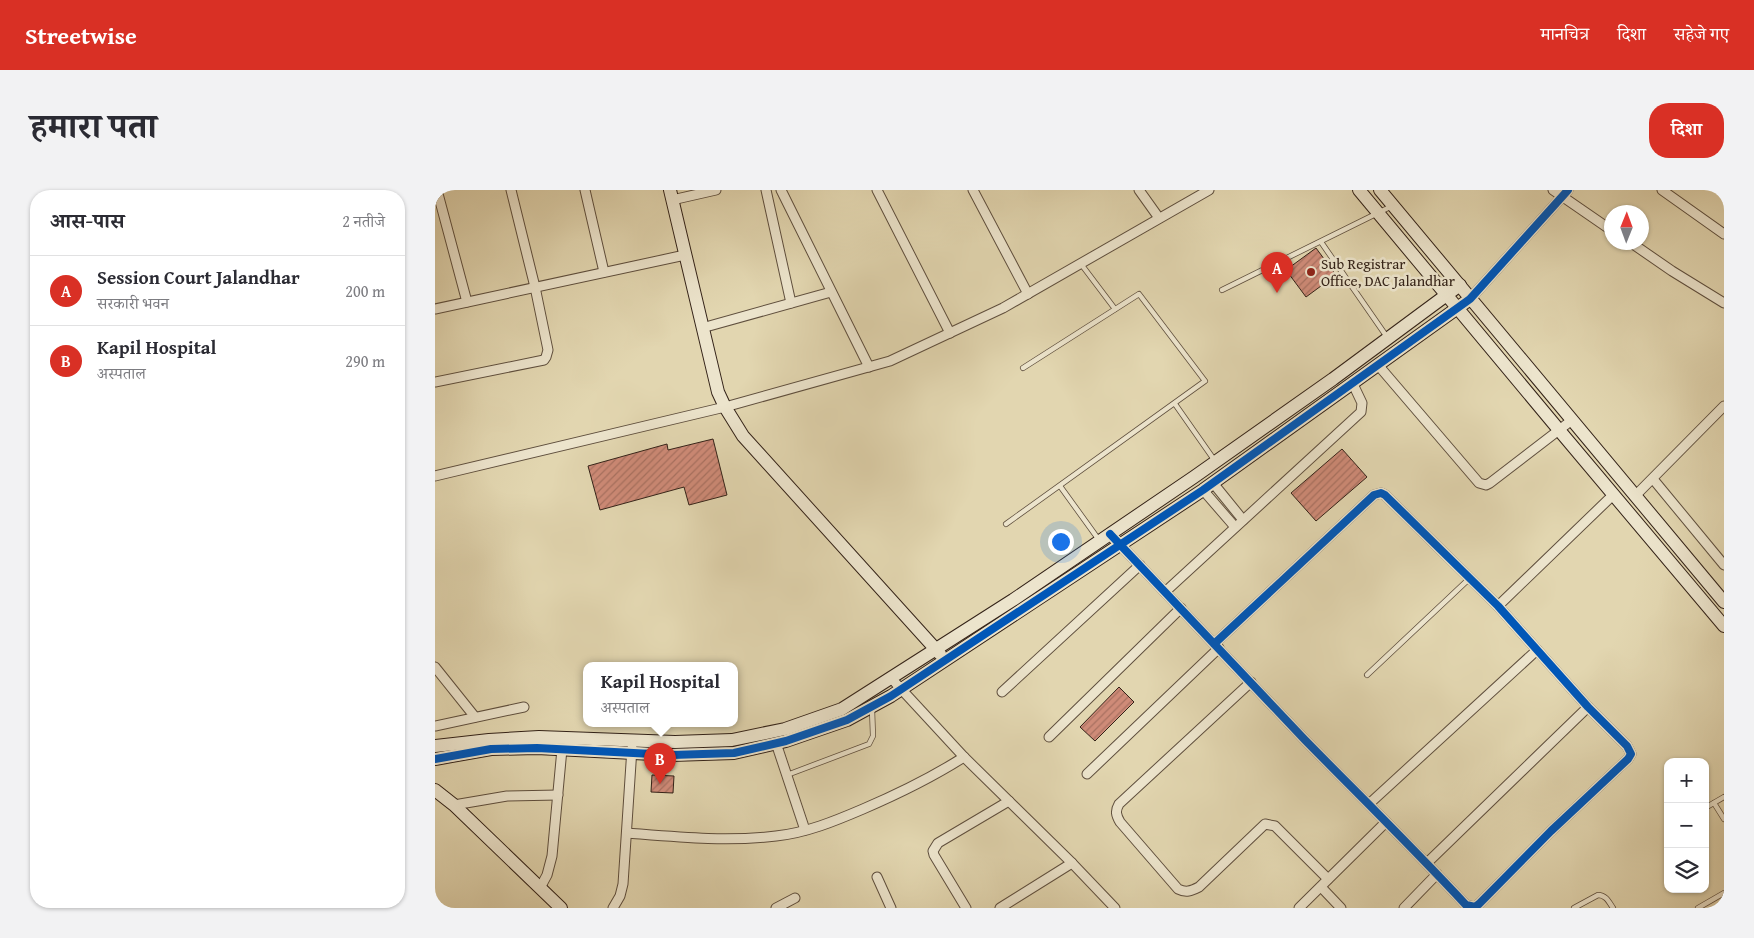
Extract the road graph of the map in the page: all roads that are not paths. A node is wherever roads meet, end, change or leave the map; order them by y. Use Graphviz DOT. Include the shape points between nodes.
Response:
graph roads {
  1 [pos="437,190"];
  2 [pos="511,190"];
  3 [pos="585,190"];
  4 [pos="716,190"];
  5 [pos="766,190"];
  6 [pos="781,190"];
  7 [pos="877,190"];
  8 [pos="973,190"];
  9 [pos="1139,190"];
  10 [pos="1209,190"];
  11 [pos="1359,190"];
  12 [pos="1380,190"];
  13 [pos="1553,190"];
  14 [pos="1662,190"];
  15 [pos="1565,193"];
  16 [pos="671,195"];
  17 [pos="1393,205"];
  18 [pos="1379,213"];
  19 [pos="1159,218"];
  20 [pos="1604,224"];
  21 [pos="1724,234"];
  22 [pos="1321,242"];
  23 [pos="1642,250"];
  24 [pos="685,255"];
  25 [pos="1080,264"];
  26 [pos="604,272"];
  27 [pos="1460,285"];
  28 [pos="535,287"];
  29 [pos="1222,290"];
  30 [pos="831,292"];
  31 [pos="1028,294"];
  32 [pos="1447,295"];
  33 [pos="1470,299"];
  34 [pos="467,302"];
  35 [pos="791,303"];
  36 [pos="1724,303"];
  37 [pos="1457,308"];
  38 [pos="435,309"];
  39 [pos="1115,309"];
  40 [pos="702,328"];
  41 [pos="949,333"];
  42 [pos="1388,338"];
  43 [pos="1378,365"];
  44 [pos="869,367"];
  45 [pos="1023,368"];
  46 [pos="435,382"];
  47 [pos="1353,384"];
  48 [pos="1300,402"];
  49 [pos="1175,404"];
  50 [pos="1724,406"];
  51 [pos="725,407"];
  52 [pos="1308,414"];
  53 [pos="1572,420"];
  54 [pos="1559,430"];
  55 [pos="1216,462"];
  56 [pos="436,474"];
  57 [pos="1653,478"];
  58 [pos="1060,486"];
  59 [pos="1208,486"];
  60 [pos="1613,495"];
  61 [pos="1635,496"];
  62 [pos="1243,520"];
  63 [pos="1006,524"];
  64 [pos="1235,527"];
  65 [pos="1105,537"];
  66 [pos="1120,545"];
  67 [pos="1139,565"];
  68 [pos="1724,565"];
  69 [pos="1470,578"];
  70 [pos="1165,592"];
  71 [pos="1724,602"];
  72 [pos="1498,606"];
  73 [pos="1181,608"];
  74 [pos="1724,626"];
  75 [pos="1216,646"];
  76 [pos="936,650"];
  77 [pos="1537,650"];
  78 [pos="946,660"];
  79 [pos="435,667"];
  80 [pos="1367,675"];
  81 [pos="891,678"];
  82 [pos="1251,682"];
  83 [pos="902,689"];
  84 [pos="1002,692"];
  85 [pos="872,706"];
  86 [pos="1588,706"];
  87 [pos="524,707"];
  88 [pos="475,717"];
  89 [pos="435,726"];
  90 [pos="1049,737"];
  91 [pos="776,743"];
  92 [pos="435,746"];
  93 [pos="632,747"];
  94 [pos="562,749"];
  95 [pos="964,757"];
  96 [pos="435,759"];
  97 [pos="1087,774"];
  98 [pos="787,776"];
  99 [pos="435,790"];
  100 [pos="558,795"];
  101 [pos="1724,797"];
  102 [pos="1009,802"];
  103 [pos="1715,803"];
  104 [pos="1369,804"];
  105 [pos="454,805"];
  106 [pos="1709,806"];
  107 [pos="1724,819"];
  108 [pos="1386,822"];
  109 [pos="805,830"];
  110 [pos="627,834"];
  111 [pos="1072,863"];
  112 [pos="1427,863"];
  113 [pos="1437,874"];
  114 [pos="877,877"];
  115 [pos="1328,879"];
  116 [pos="1321,887"];
  117 [pos="539,888"];
  118 [pos="1724,893"];
  119 [pos="795,898"];
  120 [pos="1109,906"];
  121 [pos="561,908"];
  122 [pos="613,908"];
  123 [pos="776,908"];
  124 [pos="891,908"];
  125 [pos="966,908"];
  126 [pos="1000,908"];
  127 [pos="1299,908"];
  128 [pos="1341,908"];
  129 [pos="1404,908"];
  130 [pos="1574,908"];
  131 [pos="1613,908"];
  132 [pos="1698,908"];
  1 -- 34 [label="street"];
  2 -- 28 [label="street"];
  3 -- 26 [label="street"];
  4 -- 16 [label="street"];
  5 -- 35 [label="street"];
  6 -- 30 [label="street"];
  7 -- 41 [label="street"];
  8 -- 31 [label="street"];
  9 -- 19 [label="street"];
  10 -- 19 [label="street"];
  11 -- 18 [label="street"];
  12 -- 17 [label="street"];
  13 -- 15 [label="street"];
  14 -- 21 [label="street"];
  15 -- 20 [label="street"];
  15 -- 33 [label="street"];
  16 -- 24 [label="street"];
  17 -- 18 [label="lane"];
  17 -- 27 [label="street"];
  18 -- 22 [label="lane"];
  18 -- 32 [label="street"];
  19 -- 25 [label="street"];
  22 -- 29 [label="lane"];
  22 -- 42 [label="lane"];
  23 -- 36 [label="street"];
  24 -- 26 [label="street"];
  24 -- 40 [label="street"];
  25 -- 31 [label="street"];
  25 -- 39 [label="lane"];
  26 -- 28 [label="street"];
  27 -- 32 [label="street"];
  27 -- 33 [label="street"];
  28 -- 34 [label="street"];
  28 -- 46 [label="street" via="548,350 544,360"];
  30 -- 35 [label="street"];
  30 -- 44 [label="street"];
  31 -- 41 [label="street"];
  32 -- 37 [label="street"];
  32 -- 42 [label="street"];
  33 -- 37 [label="street"];
  33 -- 53 [label="street"];
  34 -- 38 [label="street"];
  35 -- 40 [label="street"];
  37 -- 43 [label="street"];
  37 -- 54 [label="street"];
  39 -- 45 [label="lane"];
  39 -- 49 [label="lane" via="1139,294 1205,381"];
  40 -- 51 [label="street" via="718,392"];
  41 -- 44 [label="street" via="890,362"];
  42 -- 48 [label="street"];
  43 -- 47 [label="street"];
  43 -- 54 [label="street" via="1479,483 1490,483"];
  44 -- 51 [label="street"];
  47 -- 52 [label="street"];
  47 -- 62 [label="street" via="1362,403 1361,412"];
  48 -- 52 [label="street"];
  48 -- 55 [label="street"];
  49 -- 55 [label="lane"];
  49 -- 58 [label="lane"];
  50 -- 57 [label="street"];
  51 -- 56 [label="street"];
  51 -- 76 [label="street" via="743,436"];
  52 -- 59 [label="street"];
  53 -- 54 [label="street"];
  53 -- 61 [label="street"];
  54 -- 60 [label="street"];
  55 -- 65 [label="street"];
  57 -- 61 [label="street"];
  57 -- 68 [label="street"];
  58 -- 63 [label="lane"];
  58 -- 65 [label="lane"];
  59 -- 62 [label="street"];
  59 -- 64 [label="street"];
  59 -- 66 [label="street"];
  60 -- 72 [label="street"];
  60 -- 74 [label="street"];
  61 -- 71 [label="street"];
  62 -- 64 [label="street"];
  64 -- 70 [label="street"];
  65 -- 66 [label="street"];
  65 -- 76 [label="street"];
  66 -- 67 [label="street"];
  66 -- 78 [label="street"];
  67 -- 70 [label="street"];
  67 -- 84 [label="street"];
  69 -- 72 [label="street"];
  69 -- 75 [label="street" via="1385,495 1376,494"];
  69 -- 80 [label="lane"];
  70 -- 73 [label="street"];
  72 -- 77 [label="street"];
  73 -- 75 [label="street"];
  73 -- 90 [label="street"];
  75 -- 82 [label="street"];
  75 -- 97 [label="street"];
  76 -- 78 [label="street"];
  76 -- 81 [label="street"];
  77 -- 86 [label="street"];
  77 -- 104 [label="street"];
  78 -- 83 [label="street"];
  79 -- 88 [label="street"];
  81 -- 83 [label="street"];
  81 -- 93 [label="street" via="842,709 785,729 733,740"];
  82 -- 104 [label="street"];
  82 -- 115 [label="street" via="1119,804 1116,815 1183,891 1199,887 1265,824 1275,826"];
  83 -- 85 [label="street"];
  83 -- 95 [label="street"];
  85 -- 91 [label="street" via="847,720"];
  85 -- 98 [label="lane" via="873,736 869,744"];
  86 -- 112 [label="street"];
  86 -- 113 [label="street" via="1627,746 1631,754 1628,759 1475,907 1467,905"];
  87 -- 88 [label="street"];
  88 -- 89 [label="street"];
  91 -- 93 [label="street" via="734,753 672,755"];
  91 -- 98 [label="street"];
  92 -- 93 [label="street" via="539,737"];
  93 -- 94 [label="street"];
  93 -- 110 [label="street"];
  94 -- 96 [label="street" via="491,749"];
  94 -- 100 [label="street"];
  95 -- 102 [label="street"];
  95 -- 109 [label="street" via="901,793"];
  98 -- 109 [label="street"];
  99 -- 105 [label="street"];
  100 -- 105 [label="street" via="507,796"];
  100 -- 117 [label="street" via="552,856 547,875"];
  101 -- 103 [label="lane"];
  102 -- 111 [label="street"];
  102 -- 125 [label="street" via="935,847 934,855"];
  103 -- 106 [label="lane"];
  103 -- 107 [label="lane"];
  104 -- 108 [label="street"];
  105 -- 117 [label="street"];
  108 -- 112 [label="street"];
  108 -- 115 [label="street"];
  109 -- 110 [label="street" via="733,839"];
  110 -- 122 [label="street" via="623,884"];
  111 -- 120 [label="street"];
  111 -- 126 [label="street"];
  112 -- 113 [label="street"];
  113 -- 129 [label="street"];
  114 -- 124 [label="street"];
  115 -- 116 [label="street"];
  116 -- 127 [label="street"];
  116 -- 128 [label="street"];
  117 -- 121 [label="street"];
  118 -- 132 [label="lane"];
  119 -- 123 [label="street"];
  130 -- 131 [label="lane" via="1603,895"];
}
